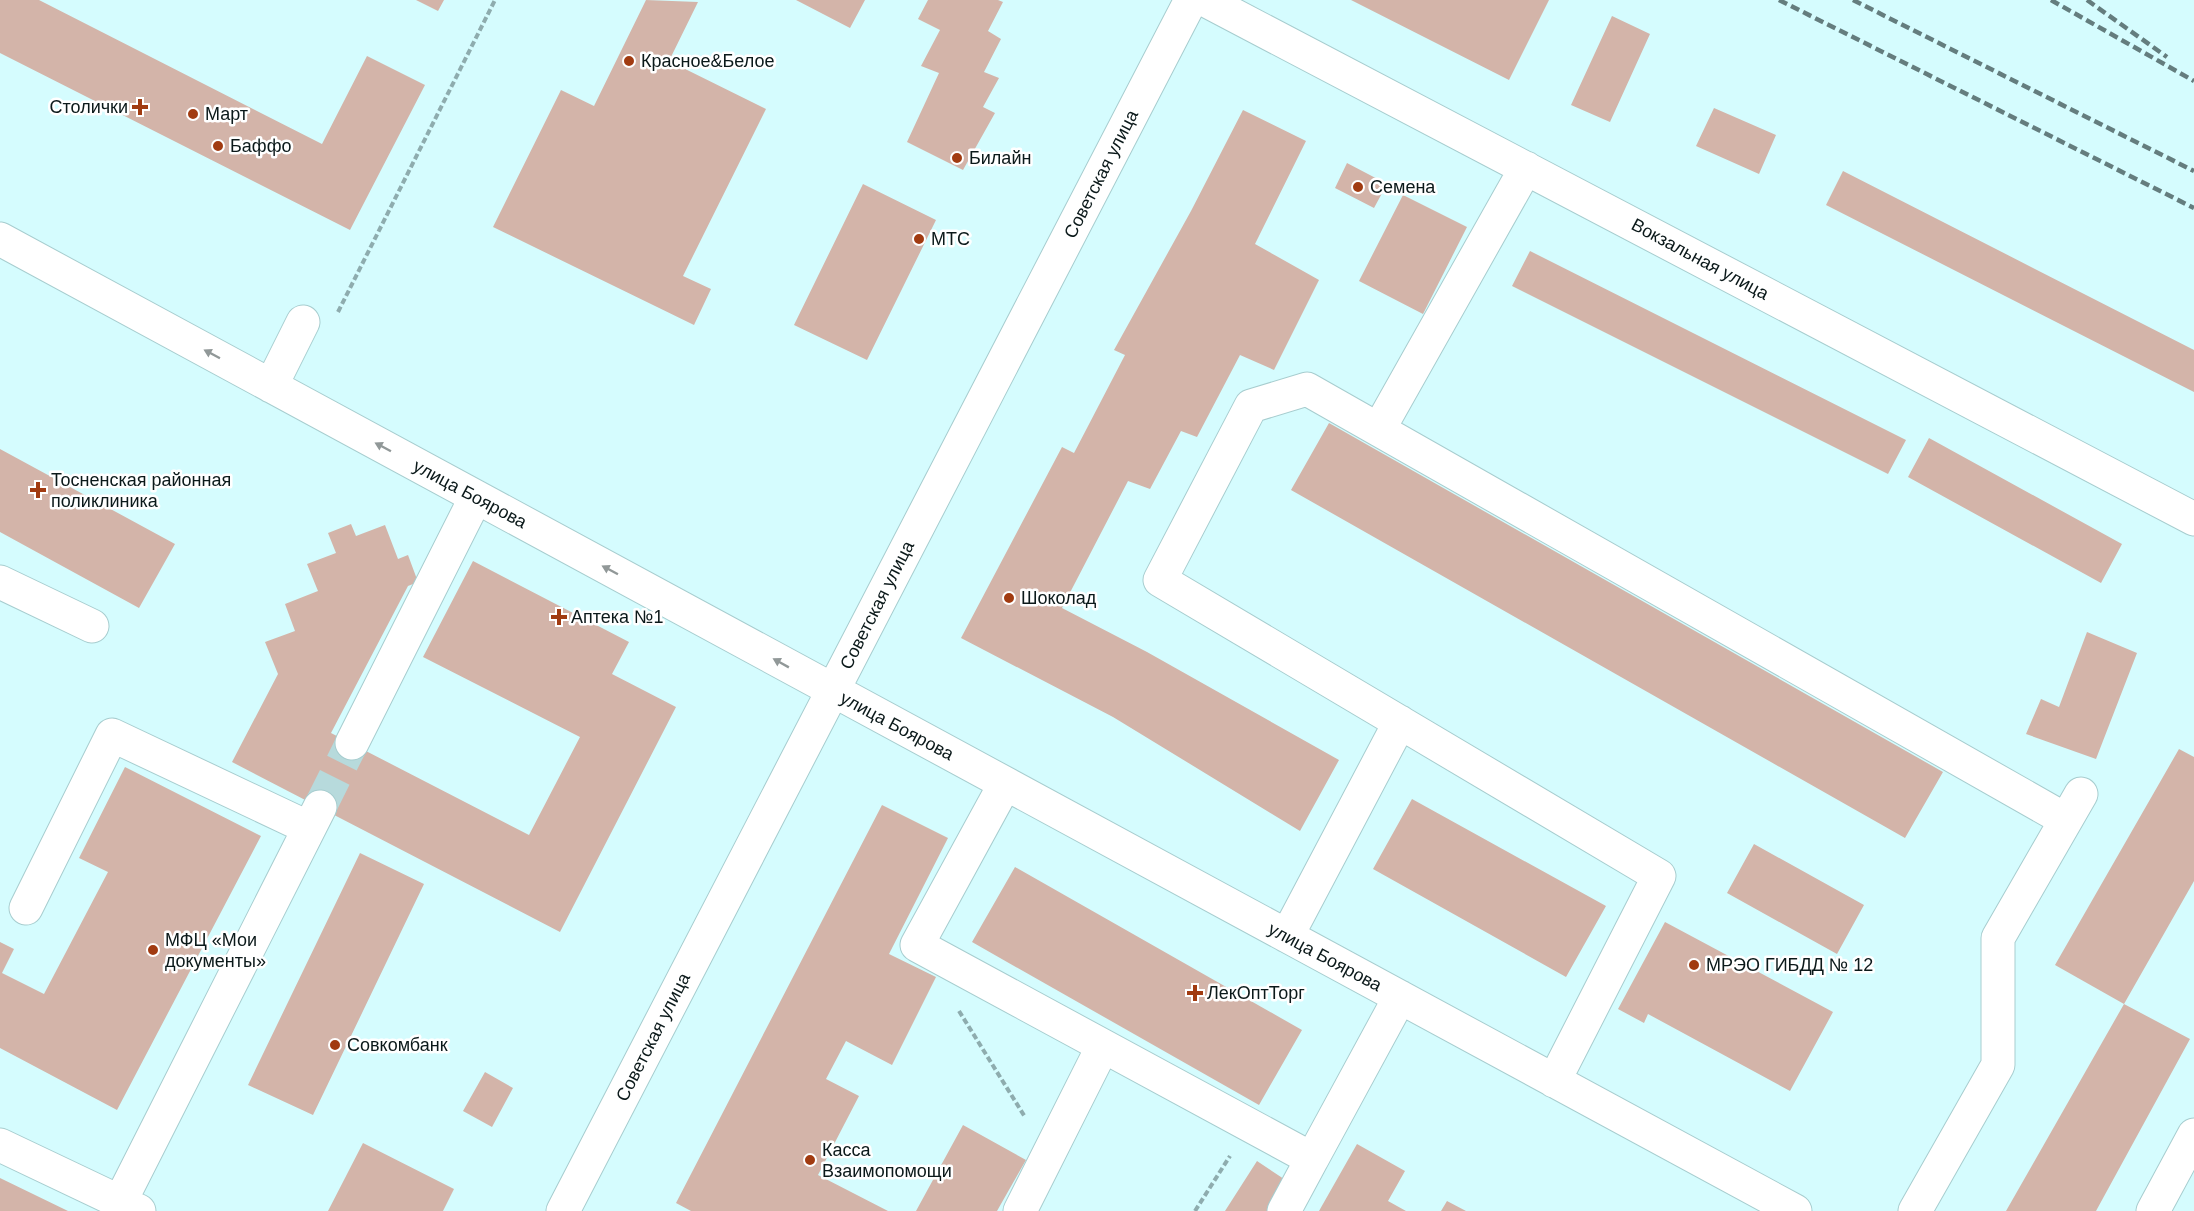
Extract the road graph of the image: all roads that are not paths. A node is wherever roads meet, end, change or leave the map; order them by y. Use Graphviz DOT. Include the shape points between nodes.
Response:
graph roads {
  1 [pos="1191,0"];
  2 [pos="1205,0"];
  3 [pos="1526,168"];
  4 [pos="0,239"];
  5 [pos="303,322"];
  6 [pos="271,386"];
  7 [pos="1379,429"];
  8 [pos="476,497"];
  9 [pos="2194,519"];
  10 [pos="0,582"];
  11 [pos="92,626"];
  12 [pos="832,691"];
  13 [pos="1400,722"];
  14 [pos="352,743"];
  15 [pos="1005,784"];
  16 [pos="26,908"];
  17 [pos="1287,936"];
  18 [pos="1400,997"];
  19 [pos="1103,1046"];
  20 [pos="1554,1081"];
  21 [pos="2194,1135"];
  22 [pos="0,1145"];
  23 [pos="1312,1159"];
  24 [pos="130,1206"];
  25 [pos="563,1211"];
  26 [pos="1020,1211"];
  27 [pos="1284,1211"];
  28 [pos="1795,1211"];
  29 [pos="1915,1211"];
  30 [pos="2154,1211"];
  1 -- 12 [label="street, Советская улица"];
  2 -- 3 [label="street, Вокзальная улица"];
  3 -- 7 [label="street"];
  3 -- 9 [label="street, Вокзальная улица"];
  6 -- 4 [label="street, улица Боярова, one-way"];
  5 -- 6 [label="street"];
  8 -- 6 [label="street, улица Боярова, one-way"];
  7 -- 13 [label="street" via="1307,389 1251,406 1160,580"];
  7 -- 29 [label="street" via="2074,807 1998,938 1998,1065"];
  12 -- 8 [label="street, улица Боярова, one-way"];
  8 -- 14 [label="street"];
  10 -- 11 [label="street"];
  12 -- 15 [label="street, улица Боярова"];
  12 -- 25 [label="street, Советская улица"];
  13 -- 17 [label="street"];
  13 -- 20 [label="street" via="1659,876"];
  15 -- 17 [label="street, улица Боярова"];
  15 -- 19 [label="street" via="917,945"];
  16 -- 24 [label="street" via="112,735 314,818"];
  17 -- 18 [label="street, улица Боярова"];
  18 -- 20 [label="street, улица Боярова"];
  18 -- 23 [label="street"];
  19 -- 23 [label="street"];
  19 -- 26 [label="street"];
  20 -- 28 [label="street, улица Боярова"];
  21 -- 30 [label="street"];
  22 -- 24 [label="street"];
  23 -- 27 [label="street"];
}
